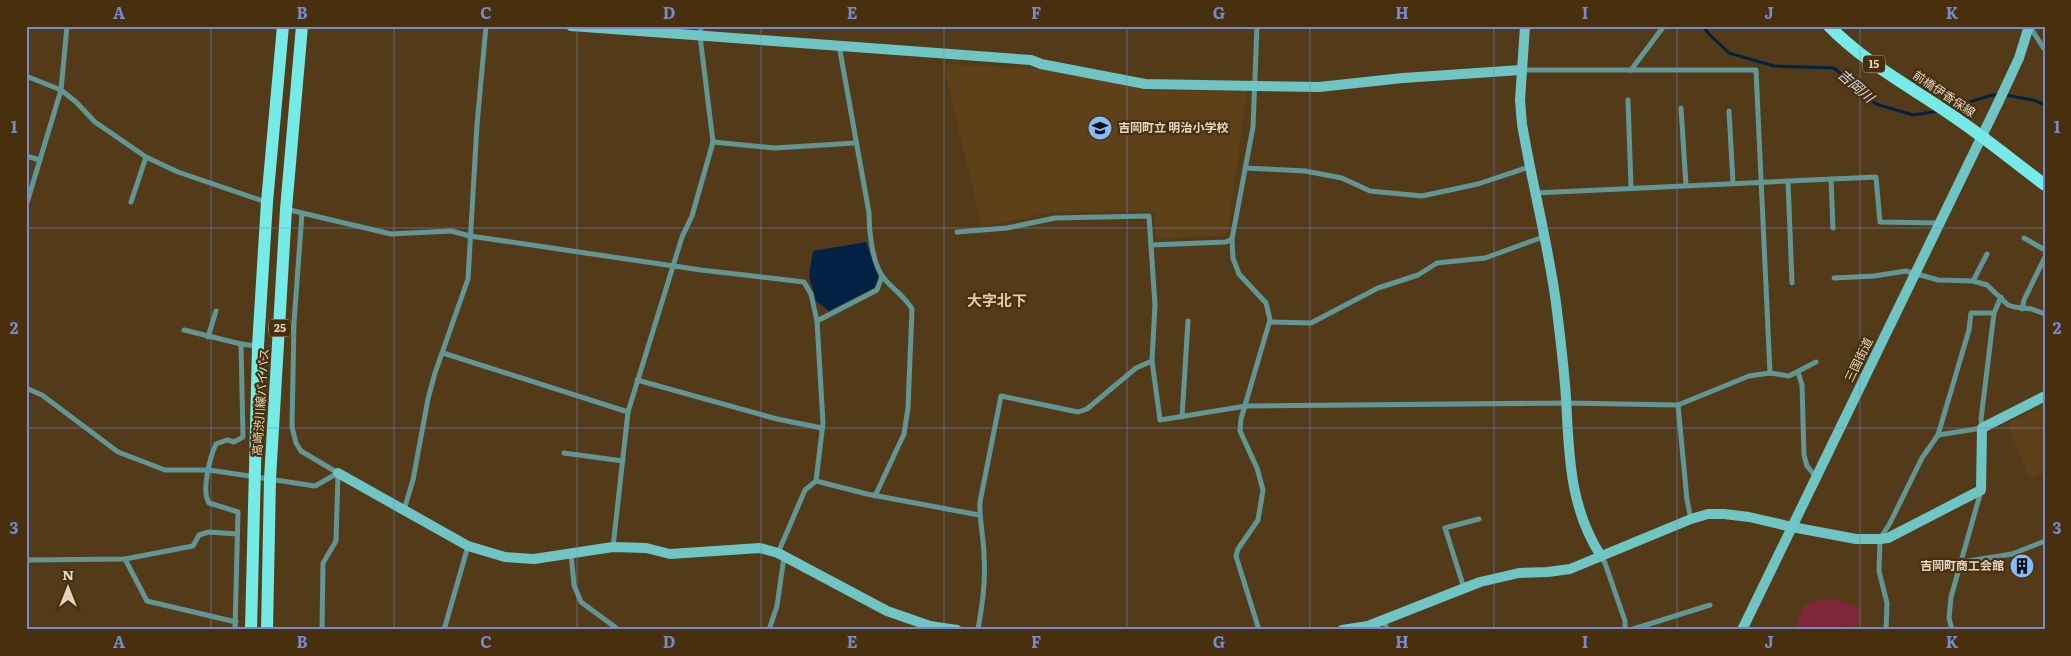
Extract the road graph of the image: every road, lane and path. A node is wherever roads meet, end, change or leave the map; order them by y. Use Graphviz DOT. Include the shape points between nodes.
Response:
graph roads {
  1 [pos="67,26"];
  2 [pos="283,26"];
  3 [pos="302,26"];
  4 [pos="486,26"];
  5 [pos="571,26"];
  6 [pos="1257,26"];
  7 [pos="1525,26"];
  8 [pos="1664,26"];
  9 [pos="1829,26"];
  10 [pos="2029,26"];
  11 [pos="700,31"];
  12 [pos="839,44"];
  13 [pos="2045,50"];
  14 [pos="1521,70"];
  15 [pos="1631,70"];
  16 [pos="26,76"];
  17 [pos="1254,86"];
  18 [pos="61,90"];
  19 [pos="1628,100"];
  20 [pos="1681,108"];
  21 [pos="1729,111"];
  22 [pos="1981,137"];
  23 [pos="713,142"];
  24 [pos="855,143"];
  25 [pos="26,156"];
  26 [pos="146,156"];
  27 [pos="40,160"];
  28 [pos="1529,167"];
  29 [pos="1245,168"];
  30 [pos="1831,179"];
  31 [pos="1788,181"];
  32 [pos="1761,182"];
  33 [pos="1733,183"];
  34 [pos="1686,185"];
  35 [pos="2045,186"];
  36 [pos="1631,188"];
  37 [pos="1535,193"];
  38 [pos="131,202"];
  39 [pos="266,202"];
  40 [pos="26,206"];
  41 [pos="286,209"];
  42 [pos="302,213"];
  43 [pos="1939,223"];
  44 [pos="1833,228"];
  45 [pos="957,232"];
  46 [pos="470,236"];
  47 [pos="1543,237"];
  48 [pos="1232,238"];
  49 [pos="2024,238"];
  50 [pos="1150,245"];
  51 [pos="2045,250"];
  52 [pos="1987,254"];
  53 [pos="2045,257"];
  54 [pos="674,266"];
  55 [pos="1916,272"];
  56 [pos="882,276"];
  57 [pos="1834,278"];
  58 [pos="1973,281"];
  59 [pos="1792,283"];
  60 [pos="2001,297"];
  61 [pos="2022,309"];
  62 [pos="216,311"];
  63 [pos="1994,313"];
  64 [pos="2045,314"];
  65 [pos="817,321"];
  66 [pos="1188,321"];
  67 [pos="1270,322"];
  68 [pos="184,330"];
  69 [pos="208,338"];
  70 [pos="241,344"];
  71 [pos="258,346"];
  72 [pos="443,353"];
  73 [pos="1152,361"];
  74 [pos="1816,362"];
  75 [pos="1798,372"];
  76 [pos="1770,373"];
  77 [pos="637,380"];
  78 [pos="26,388"];
  79 [pos="2045,396"];
  80 [pos="1566,403"];
  81 [pos="1678,405"];
  82 [pos="1246,406"];
  83 [pos="628,412"];
  84 [pos="1182,417"];
  85 [pos="822,428"];
  86 [pos="1982,428"];
  87 [pos="1938,435"];
  88 [pos="564,453"];
  89 [pos="623,461"];
  90 [pos="209,470"];
  91 [pos="338,473"];
  92 [pos="254,476"];
  93 [pos="1816,477"];
  94 [pos="270,479"];
  95 [pos="816,481"];
  96 [pos="1981,490"];
  97 [pos="875,496"];
  98 [pos="404,510"];
  99 [pos="979,515"];
  100 [pos="1479,519"];
  101 [pos="1691,519"];
  102 [pos="1792,527"];
  103 [pos="237,534"];
  104 [pos="1880,539"];
  105 [pos="2045,541"];
  106 [pos="468,546"];
  107 [pos="613,547"];
  108 [pos="571,552"];
  109 [pos="781,555"];
  110 [pos="1601,556"];
  111 [pos="125,559"];
  112 [pos="26,560"];
  113 [pos="1962,562"];
  114 [pos="1464,588"];
  115 [pos="1710,605"];
  116 [pos="236,622"];
  117 [pos="1386,625"];
  118 [pos="235,630"];
  119 [pos="251,630"];
  120 [pos="267,630"];
  121 [pos="322,630"];
  122 [pos="444,630"];
  123 [pos="619,630"];
  124 [pos="769,630"];
  125 [pos="957,630"];
  126 [pos="978,630"];
  127 [pos="1259,630"];
  128 [pos="1342,630"];
  129 [pos="1625,630"];
  130 [pos="1630,630"];
  131 [pos="1742,630"];
  132 [pos="1886,630"];
  133 [pos="1952,630"];
  1 -- 18 [label="street"];
  2 -- 39 [label="main road, 高崎渋川線バイパス / 25"];
  3 -- 41 [label="main road, 高崎渋川線バイパス / 25"];
  4 -- 46 [label="street"];
  5 -- 11 [label="street"];
  6 -- 17 [label="street"];
  7 -- 14 [label="street"];
  8 -- 15 [label="street"];
  9 -- 22 [label="main road, 前橋伊香保線 / 15" via="1864,57"];
  10 -- 13 [label="street"];
  10 -- 22 [label="street, 三国街道" via="2019,58"];
  11 -- 12 [label="street"];
  11 -- 23 [label="street"];
  12 -- 17 [label="street" via="1031,60 1145,84"];
  12 -- 24 [label="street"];
  14 -- 15 [label="street"];
  14 -- 17 [label="street" via="1403,78 1319,88"];
  14 -- 28 [label="street" via="1520,100"];
  15 -- 32 [label="street" via="1756,70"];
  16 -- 18 [label="street"];
  17 -- 29 [label="street" via="1253,128"];
  18 -- 26 [label="street" via="95,122"];
  18 -- 27 [label="street"];
  19 -- 36 [label="street"];
  20 -- 34 [label="street"];
  21 -- 33 [label="street"];
  22 -- 35 [label="main road, 前橋伊香保線 / 15"];
  22 -- 43 [label="street, 三国街道"];
  23 -- 24 [label="street" via="775,148"];
  23 -- 54 [label="street"];
  24 -- 56 [label="street" via="869,213 870,240"];
  25 -- 27 [label="street"];
  26 -- 38 [label="street"];
  26 -- 39 [label="street" via="178,172"];
  27 -- 40 [label="street"];
  28 -- 29 [label="street" via="1422,196 1370,191 1342,178 1306,171"];
  28 -- 37 [label="street"];
  29 -- 48 [label="street"];
  30 -- 31 [label="street"];
  30 -- 43 [label="street" via="1876,177 1880,222"];
  30 -- 44 [label="street"];
  31 -- 32 [label="street"];
  31 -- 59 [label="street"];
  32 -- 33 [label="street"];
  32 -- 76 [label="street"];
  33 -- 34 [label="street"];
  34 -- 36 [label="street"];
  36 -- 37 [label="street"];
  37 -- 47 [label="street"];
  39 -- 71 [label="main road, 高崎渋川線バイパス / 25"];
  41 -- 42 [label="street"];
  41 -- 94 [label="main road, 高崎渋川線バイパス / 25"];
  42 -- 46 [label="street" via="391,234 451,231"];
  42 -- 91 [label="street" via="294,323 292,427 301,451"];
  43 -- 55 [label="street, 三国街道"];
  45 -- 50 [label="street" via="1006,228 1055,218 1149,216"];
  46 -- 54 [label="street"];
  46 -- 72 [label="street" via="468,279"];
  47 -- 67 [label="street" via="1485,258 1437,262 1418,275 1378,288 1311,323"];
  47 -- 80 [label="street" via="1557,308"];
  48 -- 50 [label="street" via="1226,242"];
  48 -- 67 [label="street" via="1233,258 1239,274 1266,304"];
  49 -- 51 [label="street"];
  50 -- 73 [label="street" via="1155,305"];
  52 -- 58 [label="street"];
  53 -- 61 [label="street"];
  54 -- 65 [label="street" via="804,282 811,294"];
  54 -- 77 [label="street"];
  55 -- 57 [label="street"];
  55 -- 58 [label="street" via="1938,280"];
  55 -- 93 [label="street, 三国街道"];
  56 -- 65 [label="street" via="876,290"];
  56 -- 97 [label="street" via="912,309 904,434"];
  58 -- 60 [label="street" via="1987,285"];
  60 -- 61 [label="street" via="2008,305"];
  60 -- 63 [label="street"];
  61 -- 64 [label="street"];
  62 -- 69 [label="street"];
  63 -- 86 [label="street"];
  63 -- 87 [label="street" via="1971,313 1969,330"];
  65 -- 85 [label="street"];
  66 -- 84 [label="street"];
  67 -- 82 [label="street"];
  68 -- 69 [label="street"];
  69 -- 70 [label="street"];
  70 -- 71 [label="street"];
  70 -- 90 [label="street" via="243,436 234,442 227,440 216,444"];
  71 -- 92 [label="main road, 高崎渋川線バイパス / 25"];
  72 -- 83 [label="street"];
  72 -- 98 [label="street" via="428,399"];
  73 -- 84 [label="street" via="1160,420"];
  73 -- 99 [label="street" via="1136,368 1087,409 1078,412 1001,396"];
  74 -- 75 [label="street"];
  75 -- 76 [label="street" via="1789,376"];
  75 -- 93 [label="street" via="1802,385 1804,455 1807,466"];
  76 -- 81 [label="street" via="1749,376"];
  77 -- 83 [label="street"];
  77 -- 85 [label="street" via="777,420"];
  78 -- 90 [label="street" via="42,395 118,452 165,470"];
  79 -- 86 [label="street"];
  80 -- 81 [label="street"];
  80 -- 82 [label="street"];
  80 -- 110 [label="street" via="1574,495"];
  81 -- 101 [label="street"];
  82 -- 84 [label="street"];
  82 -- 127 [label="street" via="1240,431 1258,468 1263,490 1258,520 1236,556"];
  83 -- 89 [label="street"];
  85 -- 95 [label="street"];
  86 -- 87 [label="street"];
  86 -- 96 [label="street"];
  87 -- 104 [label="street" via="1922,458"];
  88 -- 89 [label="street"];
  89 -- 107 [label="street"];
  90 -- 92 [label="street"];
  90 -- 103 [label="street" via="206,498 209,503 238,512"];
  91 -- 94 [label="street" via="315,486"];
  91 -- 98 [label="street"];
  91 -- 121 [label="street" via="336,540 323,563"];
  92 -- 94 [label="street"];
  92 -- 119 [label="main road, 高崎渋川線バイパス / 25"];
  93 -- 102 [label="street, 三国街道"];
  94 -- 120 [label="main road, 高崎渋川線バイパス / 25"];
  95 -- 97 [label="street"];
  95 -- 109 [label="street" via="805,490"];
  96 -- 104 [label="street" via="1888,538"];
  96 -- 113 [label="street"];
  97 -- 99 [label="street"];
  98 -- 106 [label="street"];
  99 -- 126 [label="street" via="985,559"];
  100 -- 114 [label="street" via="1445,528"];
  101 -- 102 [label="street" via="1724,514"];
  101 -- 110 [label="street"];
  102 -- 104 [label="street" via="1856,539"];
  102 -- 131 [label="street, 三国街道"];
  103 -- 111 [label="street" via="209,532 199,535 193,546"];
  103 -- 116 [label="street"];
  104 -- 132 [label="street" via="1879,571 1887,603"];
  105 -- 113 [label="street" via="2012,554"];
  106 -- 108 [label="street" via="493,555 520,559"];
  106 -- 122 [label="street"];
  107 -- 108 [label="street"];
  107 -- 109 [label="street" via="646,548 670,554 760,548"];
  108 -- 123 [label="street" via="574,585 581,602"];
  109 -- 124 [label="street" via="777,606"];
  109 -- 125 [label="street" via="887,611 930,626"];
  110 -- 114 [label="street" via="1570,569 1499,576"];
  110 -- 129 [label="street" via="1625,621"];
  111 -- 112 [label="street"];
  111 -- 116 [label="street" via="147,601"];
  113 -- 133 [label="street" via="1951,597 1949,618"];
  114 -- 117 [label="street"];
  115 -- 130 [label="street"];
  116 -- 118 [label="street"];
  117 -- 128 [label="street"];
}
